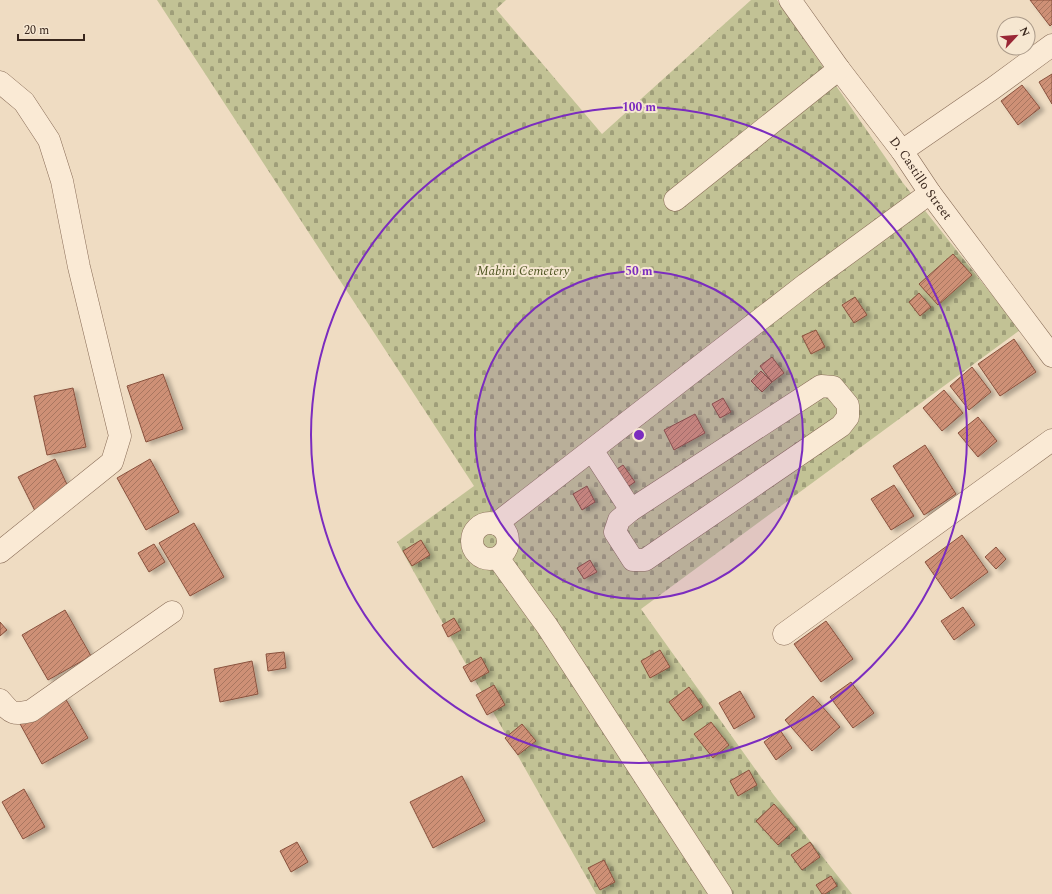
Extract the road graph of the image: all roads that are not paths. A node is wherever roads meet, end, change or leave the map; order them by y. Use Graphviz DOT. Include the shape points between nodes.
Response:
graph roads {
  1 [pos="790,0"];
  2 [pos="1052,45"];
  3 [pos="838,69"];
  4 [pos="0,82"];
  5 [pos="902,151"];
  6 [pos="930,193"];
  7 [pos="674,200"];
  8 [pos="1052,356"];
  9 [pos="1052,440"];
  10 [pos="592,450"];
  11 [pos="631,510"];
  12 [pos="496,524"];
  13 [pos="0,552"];
  14 [pos="498,558"];
  15 [pos="172,612"];
  16 [pos="784,634"];
  17 [pos="0,700"];
  18 [pos="721,894"];
  1 -- 3 [label="street, D. Castillo Street"];
  2 -- 5 [label="street"];
  3 -- 5 [label="street, D. Castillo Street"];
  3 -- 7 [label="street"];
  4 -- 13 [label="street" via="24,102 49,140 62,181 79,267 120,436 112,462"];
  5 -- 6 [label="street, D. Castillo Street"];
  6 -- 8 [label="street, D. Castillo Street"];
  6 -- 10 [label="street" via="806,284"];
  9 -- 16 [label="street"];
  10 -- 11 [label="street"];
  10 -- 12 [label="street"];
  11 -- 11 [label="street" via="619,520 616,532 633,560 645,560 841,426 848,417 848,405 833,387 821,386"];
  12 -- 14 [label="street" via="506,532 509,543 507,550"];
  12 -- 14 [label="street" via="486,523 480,526 475,531 472,542 477,554 482,558"];
  14 -- 18 [label="street" via="547,626"];
  15 -- 17 [label="street" via="31,711 18,714 8,710"];
}
